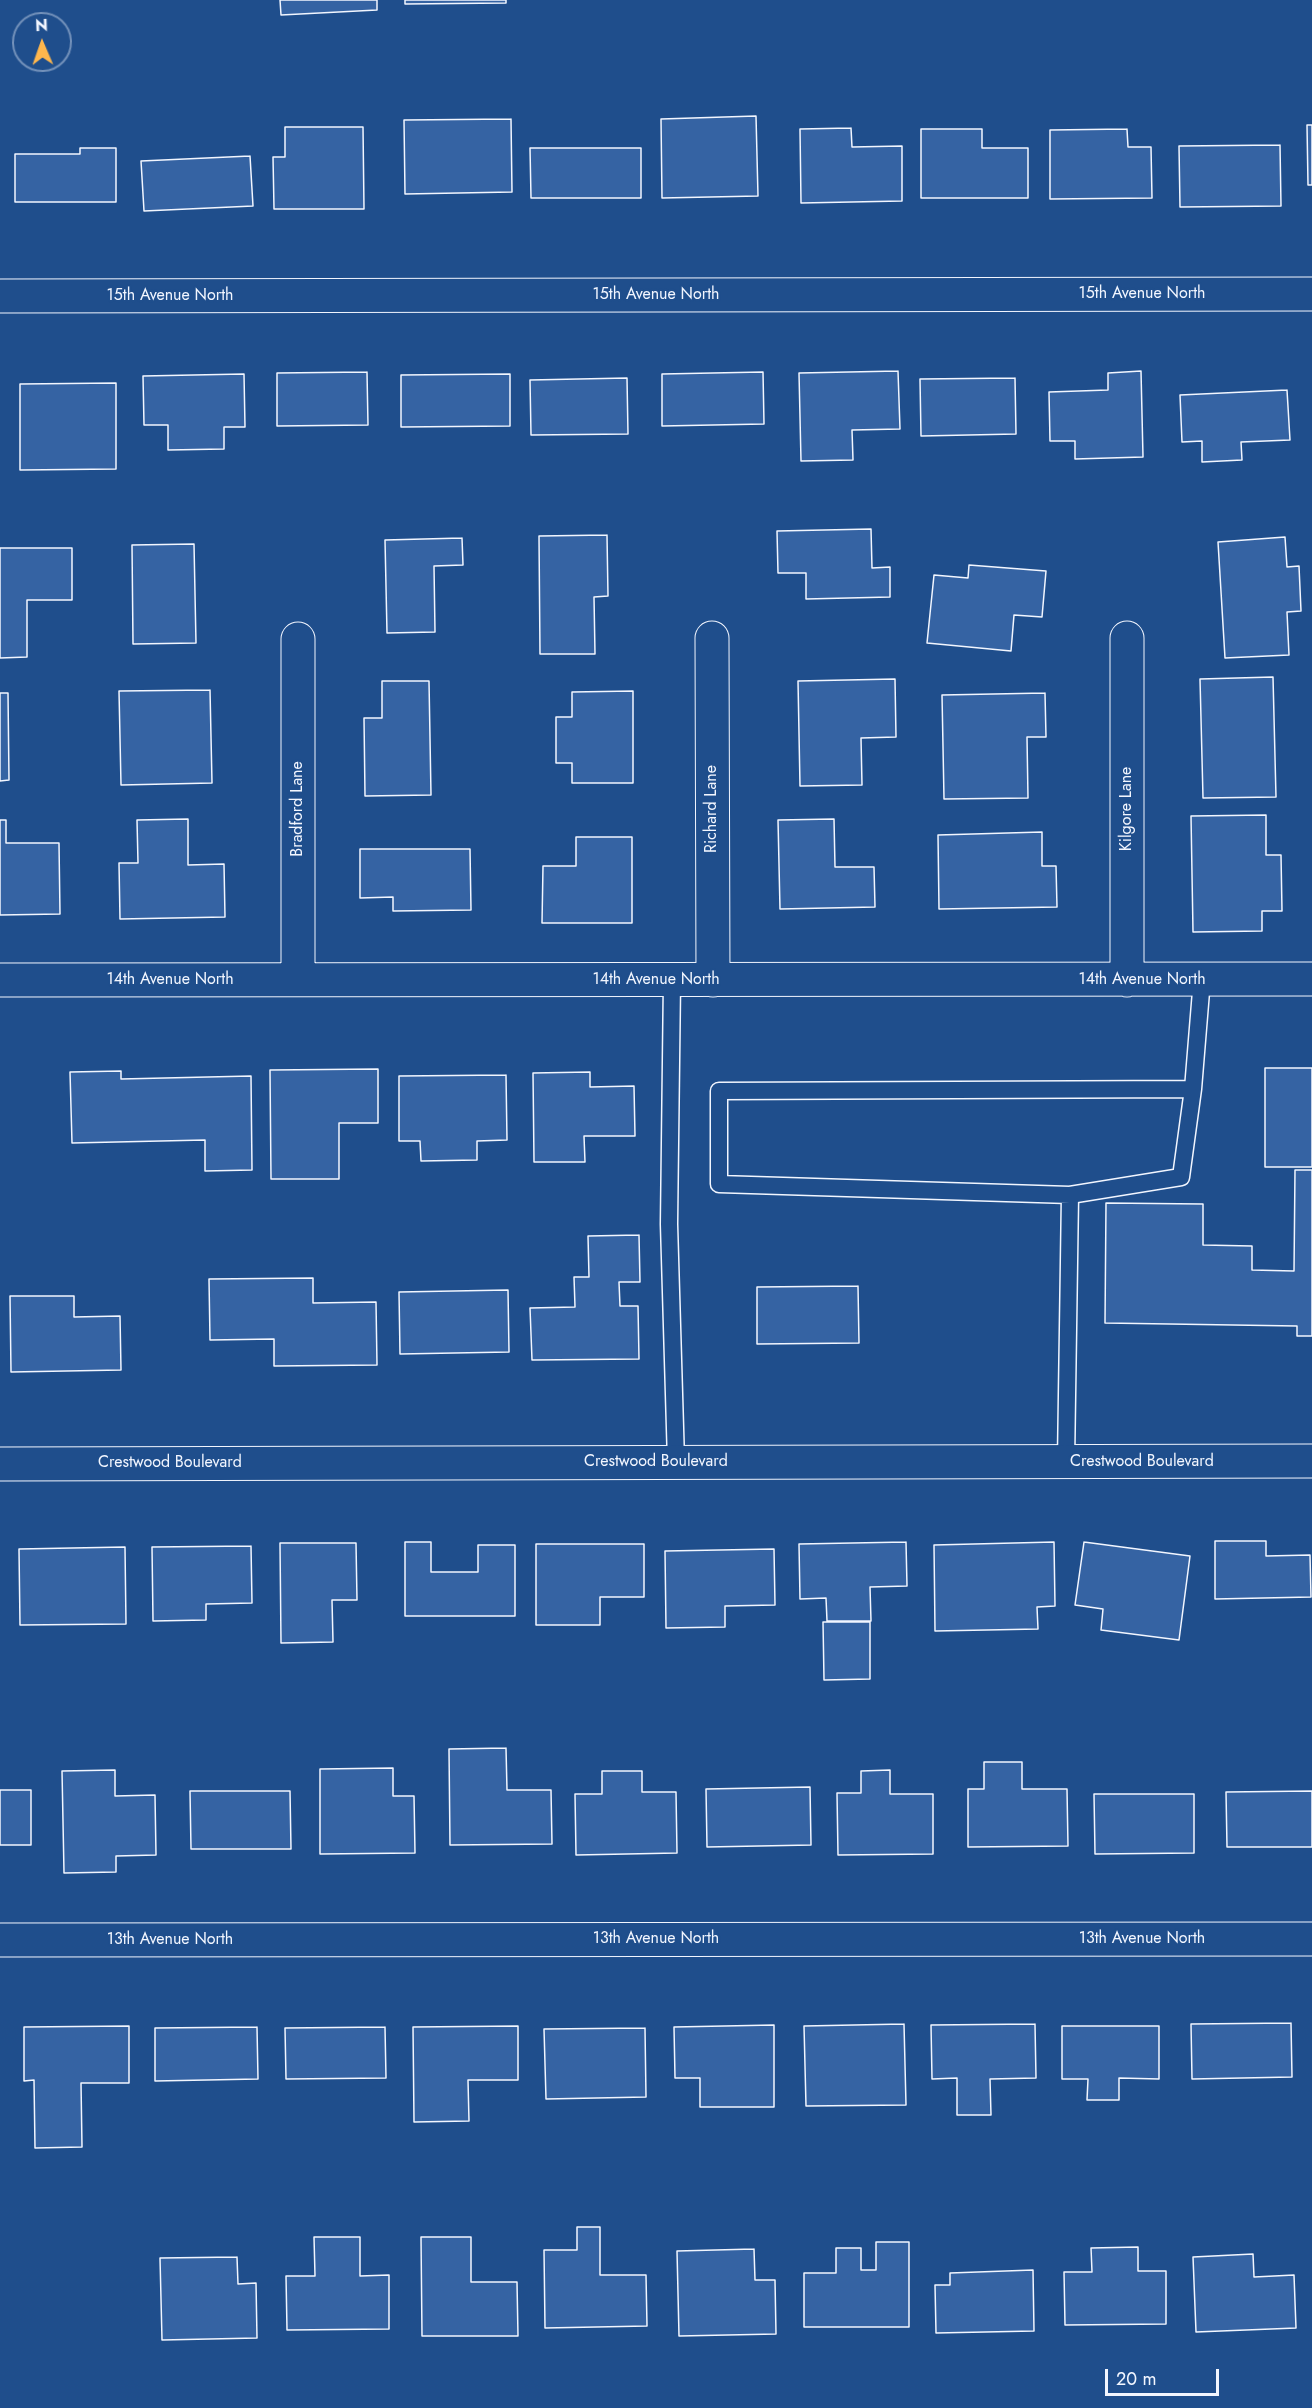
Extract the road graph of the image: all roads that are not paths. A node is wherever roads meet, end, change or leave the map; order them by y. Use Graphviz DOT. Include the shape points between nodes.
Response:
graph roads {
  1 [pos="1312,294"];
  2 [pos="0,296"];
  3 [pos="712,638"];
  4 [pos="1127,638"];
  5 [pos="298,639"];
  6 [pos="0,980"];
  7 [pos="298,980"];
  8 [pos="672,980"];
  9 [pos="713,980"];
  10 [pos="1127,980"];
  11 [pos="1202,980"];
  12 [pos="1312,980"];
  13 [pos="1193,1089"];
  14 [pos="1070,1195"];
  15 [pos="1312,1461"];
  16 [pos="676,1462"];
  17 [pos="1066,1462"];
  18 [pos="0,1464"];
  19 [pos="1312,1939"];
  20 [pos="0,1940"];
  1 -- 2 [label="street, 15th Avenue North"];
  3 -- 9 [label="street, Richard Lane"];
  4 -- 10 [label="street, Kilgore Lane"];
  5 -- 7 [label="street, Bradford Lane"];
  6 -- 7 [label="street, 14th Avenue North"];
  7 -- 8 [label="street, 14th Avenue North"];
  8 -- 9 [label="street, 14th Avenue North"];
  8 -- 16 [label="lane" via="669,1224"];
  9 -- 10 [label="street, 14th Avenue North"];
  10 -- 11 [label="street, 14th Avenue North"];
  11 -- 12 [label="street, 14th Avenue North"];
  11 -- 13 [label="lane"];
  13 -- 14 [label="lane" via="1181,1177"];
  13 -- 14 [label="lane" via="719,1091 719,1184"];
  14 -- 17 [label="lane"];
  15 -- 17 [label="street, Crestwood Boulevard"];
  16 -- 17 [label="street, Crestwood Boulevard"];
  16 -- 18 [label="street, Crestwood Boulevard"];
  19 -- 20 [label="street, 13th Avenue North"];
}
